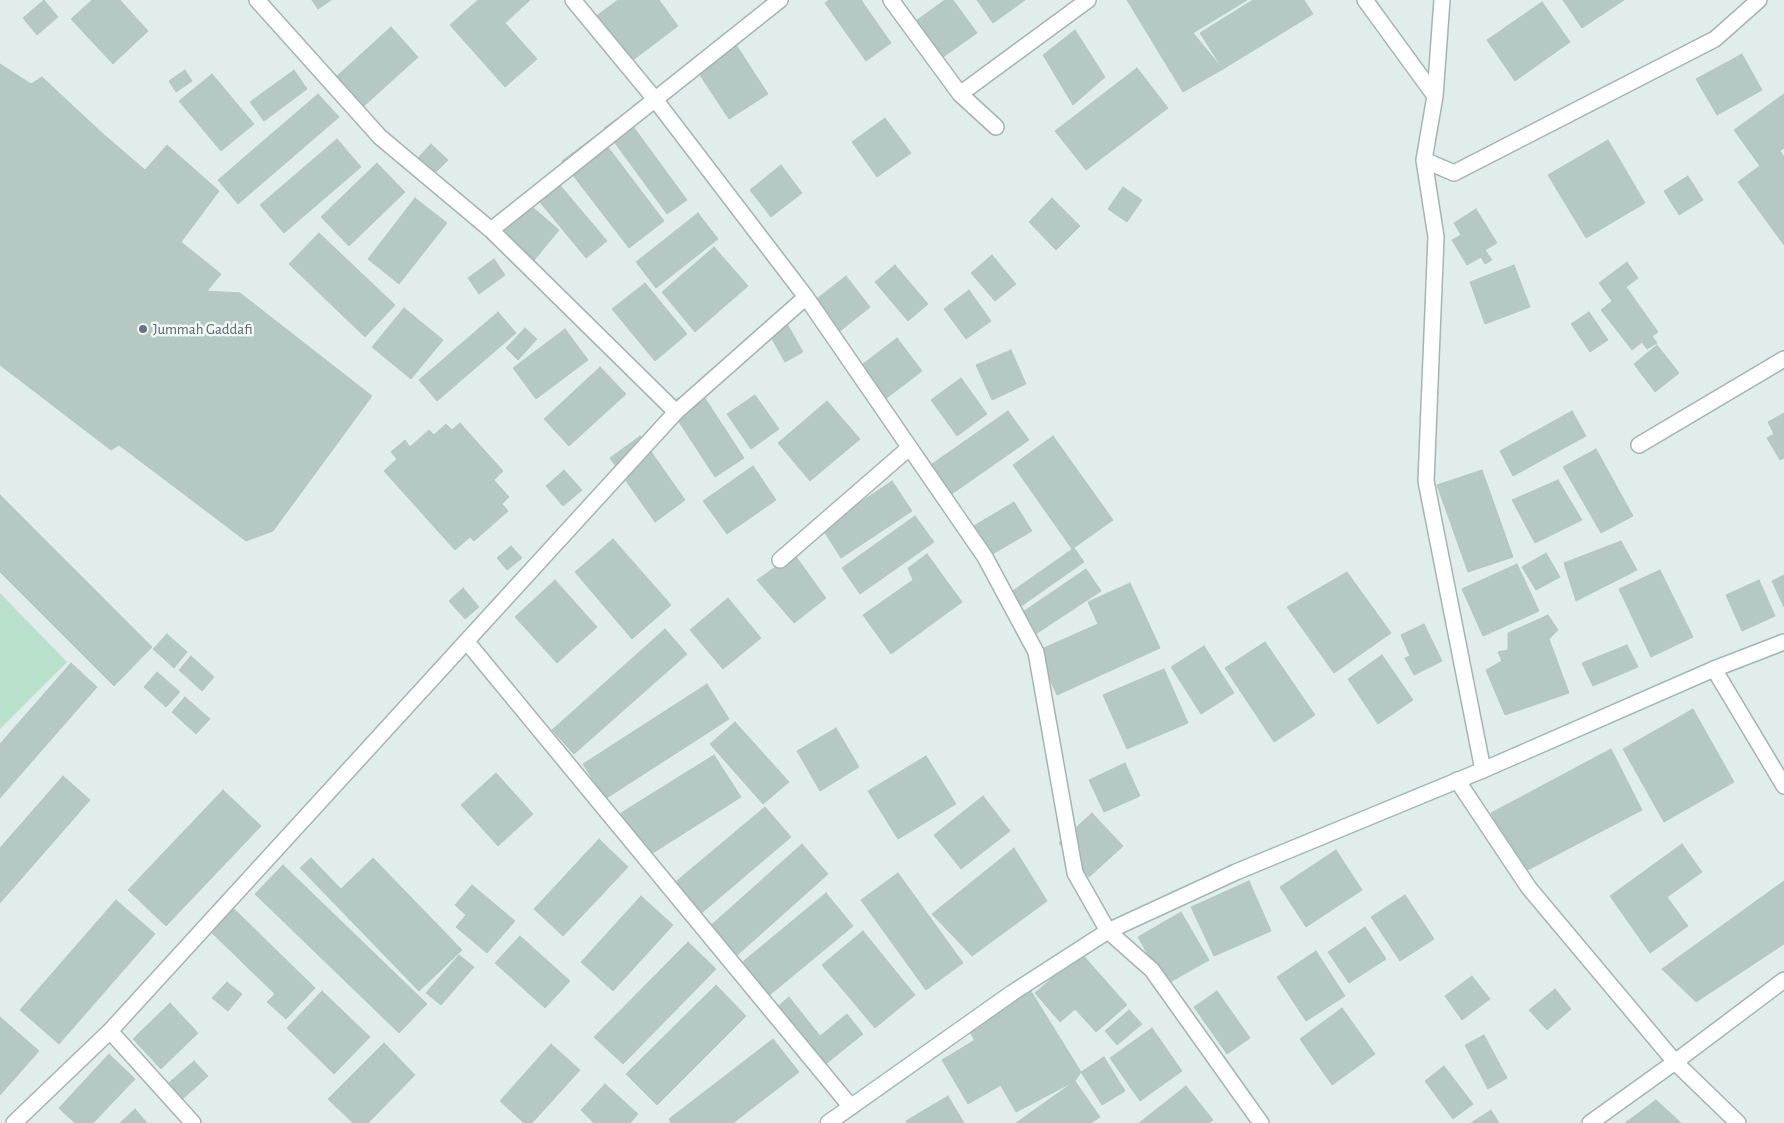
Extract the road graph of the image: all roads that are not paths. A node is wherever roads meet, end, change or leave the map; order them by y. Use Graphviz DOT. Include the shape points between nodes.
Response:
graph roads {
  1 [pos="257,0"];
  2 [pos="573,0"];
  3 [pos="780,0"];
  4 [pos="891,0"];
  5 [pos="1088,0"];
  6 [pos="1365,0"];
  7 [pos="1442,0"];
  8 [pos="1759,0"];
  9 [pos="960,94"];
  10 [pos="1435,96"];
  11 [pos="654,98"];
  12 [pos="996,127"];
  13 [pos="1424,160"];
  14 [pos="491,230"];
  15 [pos="806,297"];
  16 [pos="1784,360"];
  17 [pos="676,412"];
  18 [pos="1639,445"];
  19 [pos="909,448"];
  20 [pos="780,560"];
  21 [pos="467,642"];
  22 [pos="1784,642"];
  23 [pos="1714,670"];
  24 [pos="1482,770"];
  25 [pos="1457,780"];
  26 [pos="1784,786"];
  27 [pos="1108,931"];
  28 [pos="1784,980"];
  29 [pos="110,1031"];
  30 [pos="1675,1062"];
  31 [pos="851,1107"];
  32 [pos="14,1123"];
  33 [pos="193,1123"];
  34 [pos="828,1123"];
  35 [pos="1261,1123"];
  36 [pos="1590,1123"];
  37 [pos="1738,1123"];
  1 -- 14 [label="street" via="380,137"];
  2 -- 11 [label="street"];
  3 -- 11 [label="street"];
  4 -- 9 [label="street"];
  5 -- 9 [label="street"];
  6 -- 10 [label="street"];
  7 -- 10 [label="street"];
  8 -- 13 [label="street" via="1715,39 1454,173"];
  9 -- 12 [label="street"];
  10 -- 13 [label="street"];
  11 -- 14 [label="street"];
  11 -- 15 [label="street"];
  13 -- 24 [label="street" via="1436,237 1426,481"];
  14 -- 17 [label="street"];
  15 -- 17 [label="street"];
  15 -- 19 [label="street"];
  16 -- 18 [label="street"];
  17 -- 21 [label="street"];
  19 -- 20 [label="street"];
  19 -- 27 [label="street" via="984,557 1036,652 1075,873"];
  21 -- 29 [label="street"];
  21 -- 31 [label="street"];
  22 -- 23 [label="street"];
  23 -- 24 [label="street"];
  23 -- 26 [label="street"];
  24 -- 25 [label="street"];
  25 -- 27 [label="street" via="1236,872"];
  25 -- 30 [label="street" via="1529,888"];
  27 -- 31 [label="street" via="1012,993"];
  27 -- 35 [label="street" via="1152,970"];
  28 -- 30 [label="street"];
  29 -- 32 [label="street"];
  29 -- 33 [label="street"];
  30 -- 36 [label="street"];
  30 -- 37 [label="street"];
  31 -- 34 [label="street"];
}
